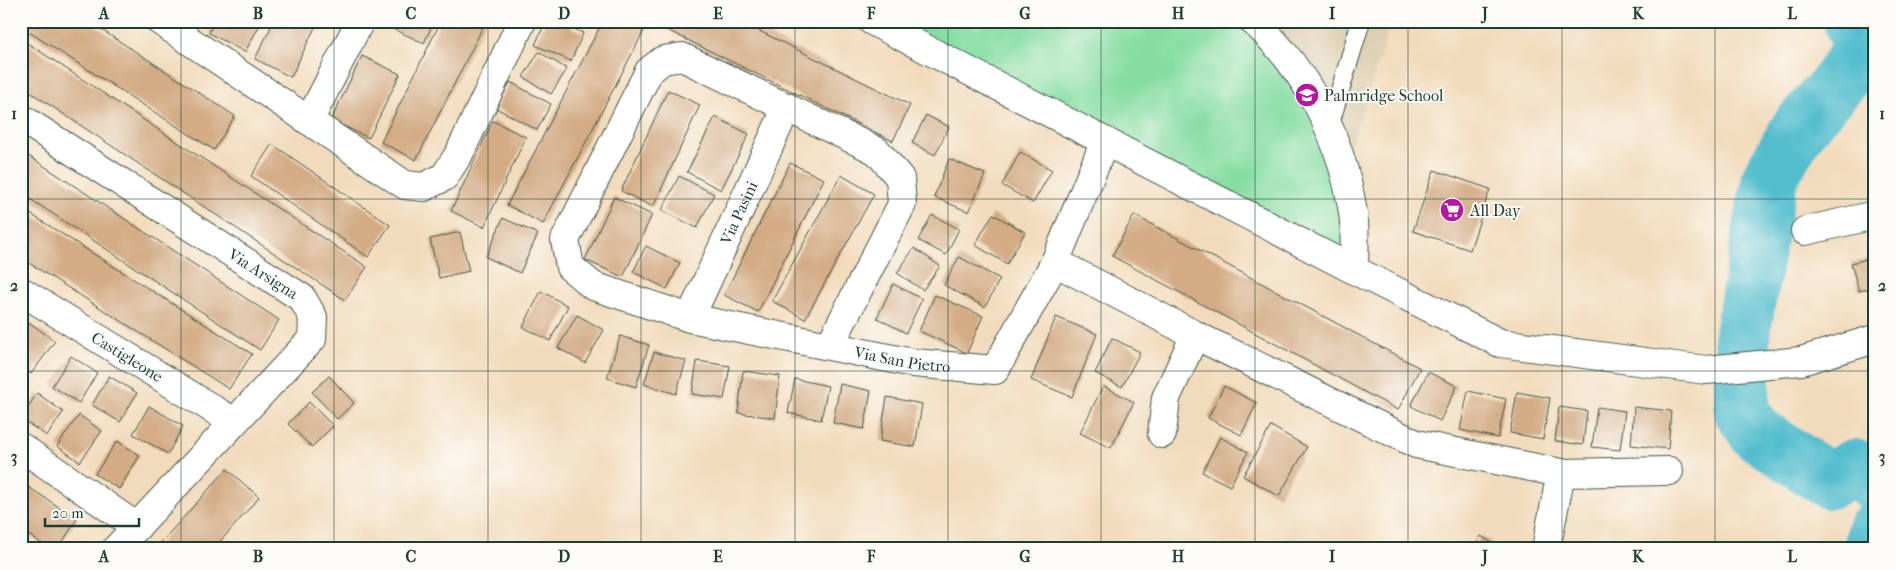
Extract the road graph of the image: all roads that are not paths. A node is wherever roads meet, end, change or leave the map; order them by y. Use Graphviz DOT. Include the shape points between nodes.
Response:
graph roads {
  1 [pos="360,21"];
  2 [pos="522,21"];
  3 [pos="872,21"];
  4 [pos="1252,21"];
  5 [pos="1361,21"];
  6 [pos="177,26"];
  7 [pos="787,107"];
  8 [pos="21,118"];
  9 [pos="309,121"];
  10 [pos="1329,127"];
  11 [pos="1105,141"];
  12 [pos="1875,215"];
  13 [pos="1804,231"];
  14 [pos="1055,262"];
  15 [pos="1354,270"];
  16 [pos="21,291"];
  17 [pos="690,318"];
  18 [pos="1195,335"];
  19 [pos="1875,339"];
  20 [pos="830,345"];
  21 [pos="234,422"];
  22 [pos="1162,434"];
  23 [pos="21,447"];
  24 [pos="1669,471"];
  25 [pos="1561,473"];
  26 [pos="137,527"];
  27 [pos="116,549"];
  28 [pos="1546,549"];
  1 -- 9 [label="street"];
  2 -- 9 [label="street" via="459,154 444,177 424,186 405,185"];
  3 -- 11 [label="street"];
  4 -- 10 [label="street" via="1271,38 1307,82"];
  5 -- 10 [label="lane"];
  6 -- 9 [label="street"];
  7 -- 17 [label="street, Via Pasini"];
  7 -- 17 [label="street, Via San Pietro" via="682,57 663,60 649,71 565,240 570,267 593,286"];
  7 -- 20 [label="street" via="877,151 900,178 902,204"];
  8 -- 21 [label="street, Via Arsigna" via="302,298 313,317 312,339"];
  10 -- 15 [label="street" via="1343,168 1353,214"];
  11 -- 14 [label="street, Via San Pietro"];
  11 -- 15 [label="street"];
  12 -- 13 [label="street"];
  14 -- 18 [label="street"];
  14 -- 20 [label="street, Via San Pietro" via="996,370 913,363"];
  15 -- 19 [label="street" via="1500,343 1706,370 1801,361"];
  16 -- 21 [label="street, Castigleone"];
  17 -- 20 [label="street, Via San Pietro"];
  18 -- 22 [label="street" via="1166,398"];
  18 -- 25 [label="street" via="1416,444"];
  21 -- 26 [label="street, Via Arsigna"];
  23 -- 26 [label="street"];
  24 -- 25 [label="street"];
  25 -- 28 [label="street"];
  26 -- 27 [label="street, Via Arsigna"];
}
